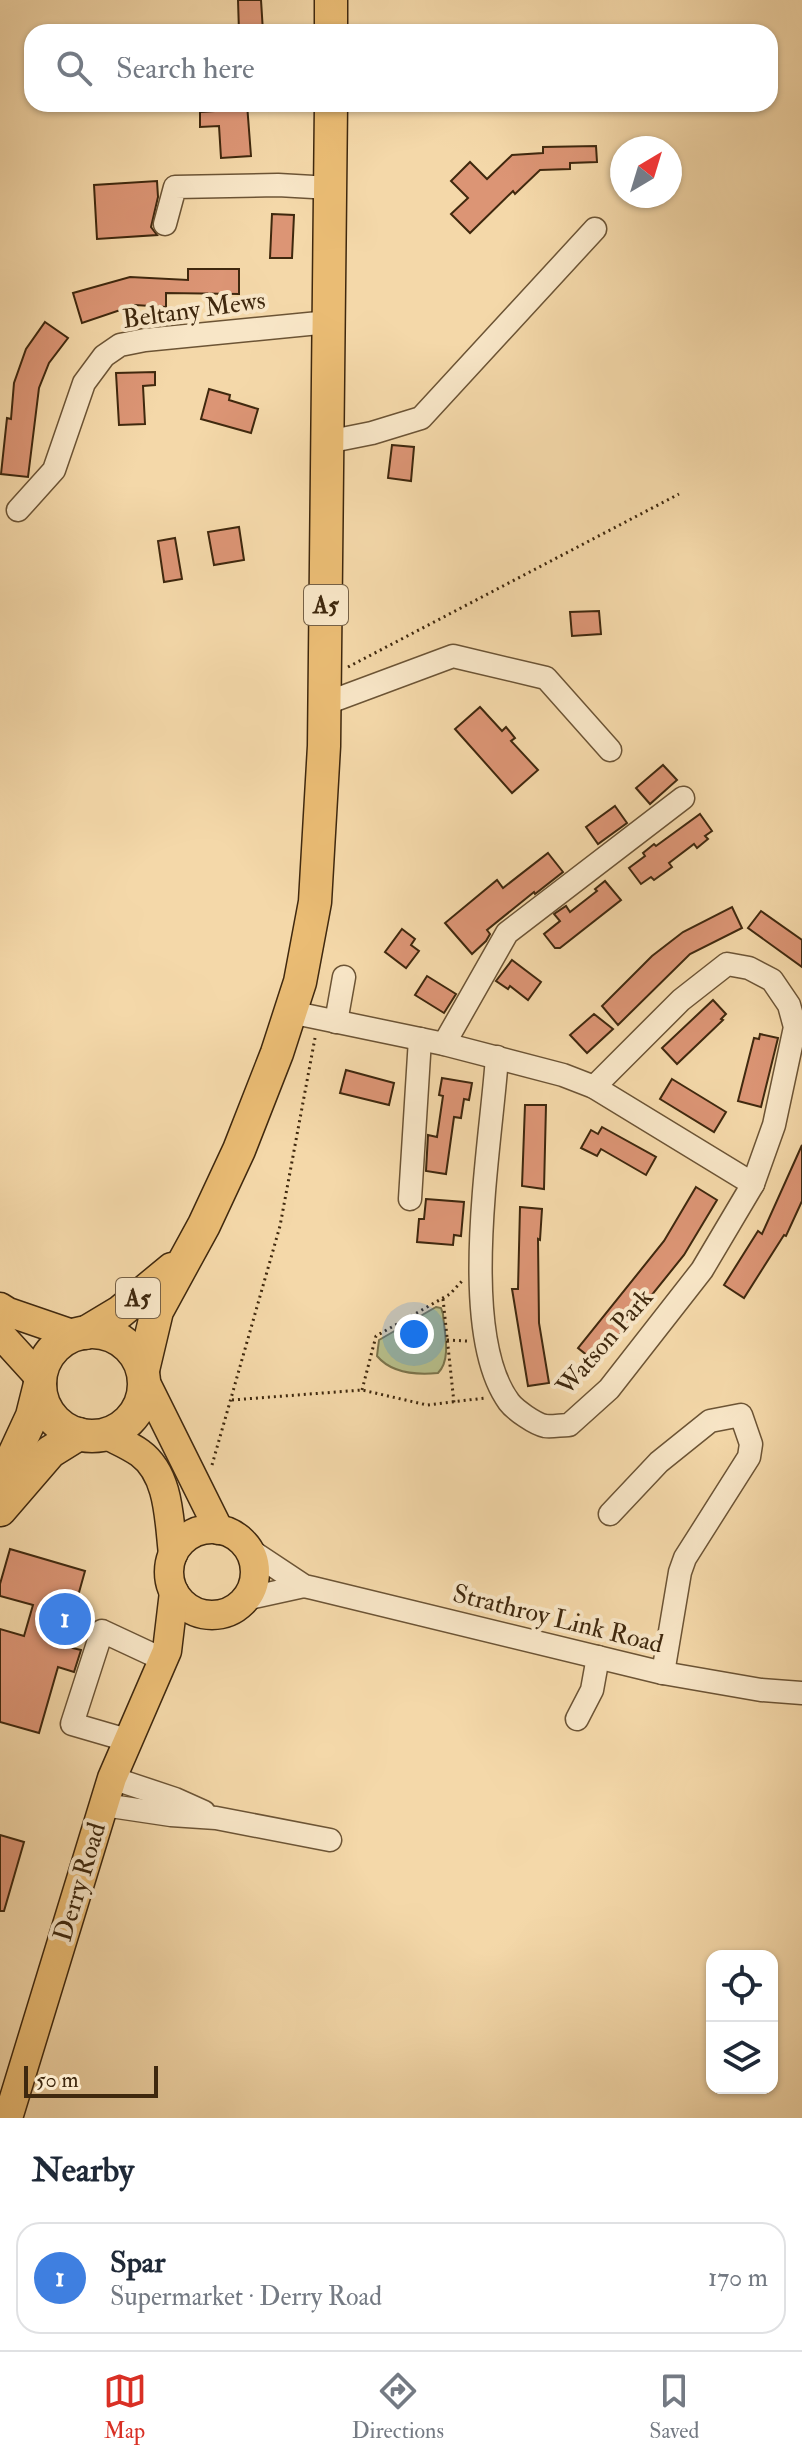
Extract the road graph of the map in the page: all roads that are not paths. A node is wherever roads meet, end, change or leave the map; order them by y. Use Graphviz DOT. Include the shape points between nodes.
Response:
graph roads {
  1 [pos="331,0"];
  2 [pos="331,24"];
  3 [pos="331,112"];
  4 [pos="331,188"];
  5 [pos="165,224"];
  6 [pos="595,229"];
  7 [pos="329,322"];
  8 [pos="327,442"];
  9 [pos="18,510"];
  10 [pos="325,688"];
  11 [pos="610,750"];
  12 [pos="683,798"];
  13 [pos="344,977"];
  14 [pos="315,1017"];
  15 [pos="420,1039"];
  16 [pos="444,1044"];
  17 [pos="497,1057"];
  18 [pos="594,1087"];
  19 [pos="753,1184"];
  20 [pos="410,1199"];
  21 [pos="186,1257"];
  22 [pos="0,1307"];
  23 [pos="0,1334"];
  24 [pos="80,1334"];
  25 [pos="143,1374"];
  26 [pos="40,1381"];
  27 [pos="92,1434"];
  28 [pos="0,1485"];
  29 [pos="0,1510"];
  30 [pos="610,1514"];
  31 [pos="219,1530"];
  32 [pos="247,1548"];
  33 [pos="173,1554"];
  34 [pos="304,1586"];
  35 [pos="174,1592"];
  36 [pos="245,1599"];
  37 [pos="217,1615"];
  38 [pos="164,1655"];
  39 [pos="598,1657"];
  40 [pos="663,1673"];
  41 [pos="802,1693"];
  42 [pos="577,1719"];
  43 [pos="127,1740"];
  44 [pos="112,1778"];
  45 [pos="104,1805"];
  46 [pos="216,1818"];
  47 [pos="330,1840"];
  48 [pos="8,2118"];
  1 -- 2 [label="highway"];
  3 -- 4 [label="highway, A5"];
  4 -- 5 [label="street" via="175,187"];
  4 -- 7 [label="highway, A5"];
  6 -- 8 [label="street" via="421,418"];
  7 -- 8 [label="highway, A5"];
  7 -- 9 [label="street, Beltany Mews" via="120,345 104,356 84,383 54,470"];
  8 -- 10 [label="highway, A5"];
  10 -- 11 [label="street" via="453,656 546,678"];
  10 -- 14 [label="highway, A5" via="315,902 300,982"];
  12 -- 16 [label="street" via="507,933"];
  13 -- 14 [label="street"];
  14 -- 15 [label="street"];
  14 -- 21 [label="highway, A5"];
  15 -- 16 [label="street"];
  15 -- 20 [label="street"];
  16 -- 17 [label="street"];
  17 -- 18 [label="street"];
  17 -- 19 [label="street, Watson Park" via="480,1252 481,1309 492,1369 504,1393 510,1404 542,1426 569,1425 609,1389 702,1270"];
  18 -- 19 [label="street"];
  18 -- 19 [label="street, Watson Park" via="681,1000 727,964 772,980 789,1005 795,1027 774,1125"];
  21 -- 24 [label="highway, A5" via="120,1312"];
  21 -- 25 [label="highway, A5" via="157,1311"];
  22 -- 24 [label="main road"];
  23 -- 26 [label="main road"];
  24 -- 25 [label="highway, A5" via="109,1335 124,1343"];
  24 -- 26 [label="highway, A5" via="48,1356"];
  25 -- 27 [label="highway, A5" via="141,1402 133,1417 120,1428"];
  25 -- 31 [label="main road"];
  26 -- 27 [label="highway" via="48,1412 58,1423"];
  26 -- 28 [label="highway, A5" via="32,1416"];
  27 -- 29 [label="highway, A5" via="50,1452"];
  27 -- 33 [label="main road" via="140,1453 154,1467 165,1494"];
  30 -- 40 [label="street" via="659,1462 710,1421 741,1415 751,1444 749,1457 685,1558"];
  31 -- 32 [label="main road"];
  31 -- 33 [label="main road" via="191,1535"];
  32 -- 34 [label="street, Strathroy Link Road"];
  32 -- 36 [label="main road" via="255,1572"];
  33 -- 35 [label="main road"];
  34 -- 36 [label="street, Strathroy Link Road"];
  34 -- 39 [label="street, Strathroy Link Road"];
  35 -- 37 [label="main road" via="192,1610"];
  35 -- 38 [label="main road, Derry Road"];
  36 -- 37 [label="main road"];
  37 -- 38 [label="main road"];
  38 -- 43 [label="main road, Derry Road"];
  38 -- 43 [label="street" via="102,1631 72,1724"];
  39 -- 40 [label="street, Strathroy Link Road"];
  39 -- 42 [label="street" via="592,1690"];
  40 -- 41 [label="street, Strathroy Link Road"];
  43 -- 44 [label="main road, Derry Road"];
  44 -- 45 [label="main road, Derry Road"];
  44 -- 46 [label="street"];
  45 -- 46 [label="street"];
  45 -- 48 [label="main road, Derry Road"];
  46 -- 47 [label="street"];
}
